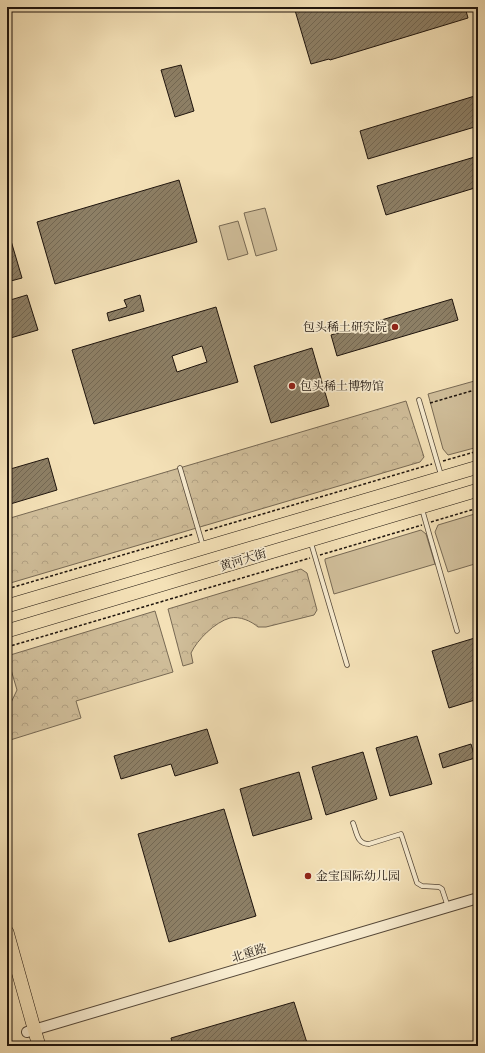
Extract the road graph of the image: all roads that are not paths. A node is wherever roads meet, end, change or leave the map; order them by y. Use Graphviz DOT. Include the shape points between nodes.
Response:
graph roads {
  1 [pos="419,400"];
  2 [pos="478,467"];
  3 [pos="180,468"];
  4 [pos="442,478"];
  5 [pos="478,490"];
  6 [pos="422,507"];
  7 [pos="310,540"];
  8 [pos="204,548"];
  9 [pos="7,606"];
  10 [pos="7,630"];
  11 [pos="457,631"];
  12 [pos="347,665"];
  13 [pos="354,823"];
  14 [pos="478,898"];
  15 [pos="448,907"];
  16 [pos="7,932"];
  17 [pos="9,963"];
  18 [pos="31,1031"];
  19 [pos="31,1046"];
  20 [pos="39,1046"];
  1 -- 4 [label="lane"];
  2 -- 4 [label="main road, 黄河大街"];
  3 -- 8 [label="lane"];
  4 -- 8 [label="main road, 黄河大街"];
  5 -- 6 [label="main road, 黄河大街"];
  6 -- 7 [label="main road, 黄河大街"];
  6 -- 11 [label="lane"];
  7 -- 10 [label="main road, 黄河大街"];
  7 -- 12 [label="lane"];
  8 -- 9 [label="main road, 黄河大街"];
  13 -- 15 [label="lane" via="364,844 401,834 417,883 442,889"];
  14 -- 15 [label="street, 北重路"];
  15 -- 18 [label="street, 北重路"];
  16 -- 17 [label="main road"];
  17 -- 18 [label="main road"];
  18 -- 19 [label="main road"];
  18 -- 20 [label="main road"];
}
